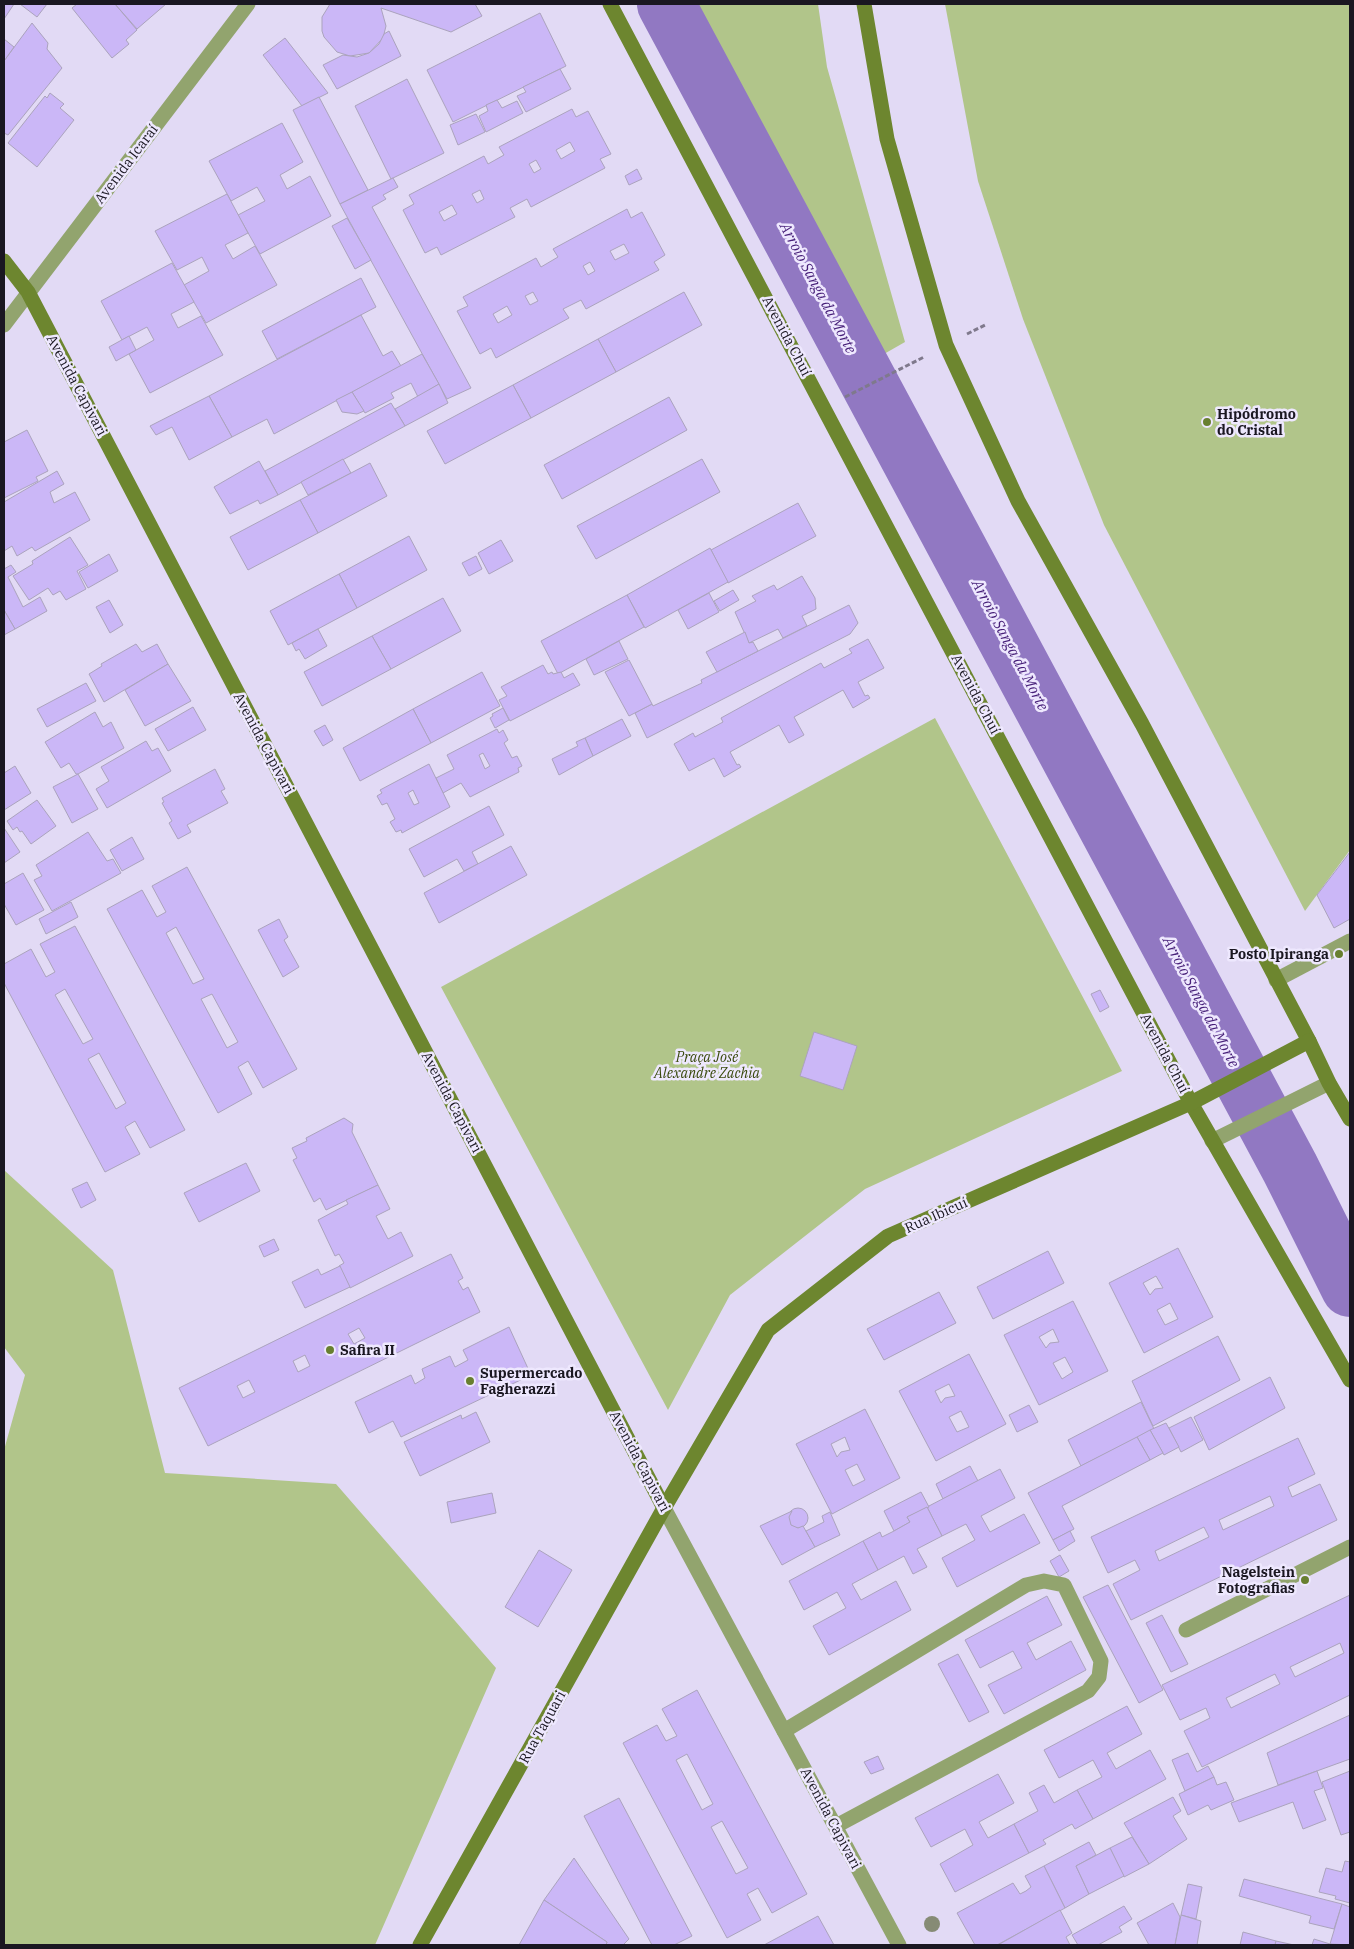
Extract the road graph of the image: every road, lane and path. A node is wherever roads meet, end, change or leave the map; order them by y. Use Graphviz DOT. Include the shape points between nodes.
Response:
graph roads {
  1 [pos="248,4"];
  2 [pos="610,4"];
  3 [pos="864,4"];
  4 [pos="4,261"];
  5 [pos="28,292"];
  6 [pos="4,325"];
  7 [pos="912,364"];
  8 [pos="859,390"];
  9 [pos="1350,941"];
  10 [pos="1276,980"];
  11 [pos="1309,1041"];
  12 [pos="1328,1082"];
  13 [pos="1191,1103"];
  14 [pos="1350,1119"];
  15 [pos="1212,1141"];
  16 [pos="1350,1380"];
  17 [pos="664,1508"];
  18 [pos="1350,1547"];
  19 [pos="1186,1630"];
  20 [pos="784,1731"];
  21 [pos="836,1826"];
  22 [pos="420,1945"];
  23 [pos="899,1945"];
  1 -- 5 [label="street, Avenida Icaraí"];
  2 -- 13 [label="main road, Avenida Chuí"];
  3 -- 10 [label="main road" via="887,139 946,346 1018,501 1142,724"];
  4 -- 5 [label="main road, Avenida Capivari"];
  5 -- 6 [label="street, Avenida Icaraí"];
  5 -- 17 [label="main road, Avenida Capivari"];
  7 -- 8 [label="path"];
  9 -- 10 [label="street"];
  10 -- 11 [label="main road"];
  11 -- 12 [label="main road"];
  11 -- 13 [label="main road, Rua Ibicuí"];
  12 -- 14 [label="main road"];
  12 -- 15 [label="street"];
  13 -- 15 [label="main road, Avenida Chuí"];
  13 -- 17 [label="main road, Rua Ibicuí" via="888,1236 768,1330"];
  15 -- 16 [label="main road, Avenida Chuí"];
  17 -- 20 [label="street, Avenida Capivari"];
  17 -- 22 [label="main road, Rua Taquari"];
  18 -- 19 [label="street"];
  20 -- 21 [label="street, Avenida Capivari"];
  20 -- 21 [label="street" via="1026,1585 1044,1581 1064,1585 1101,1661 1099,1677 1088,1691"];
  21 -- 23 [label="street, Avenida Capivari"];
}
